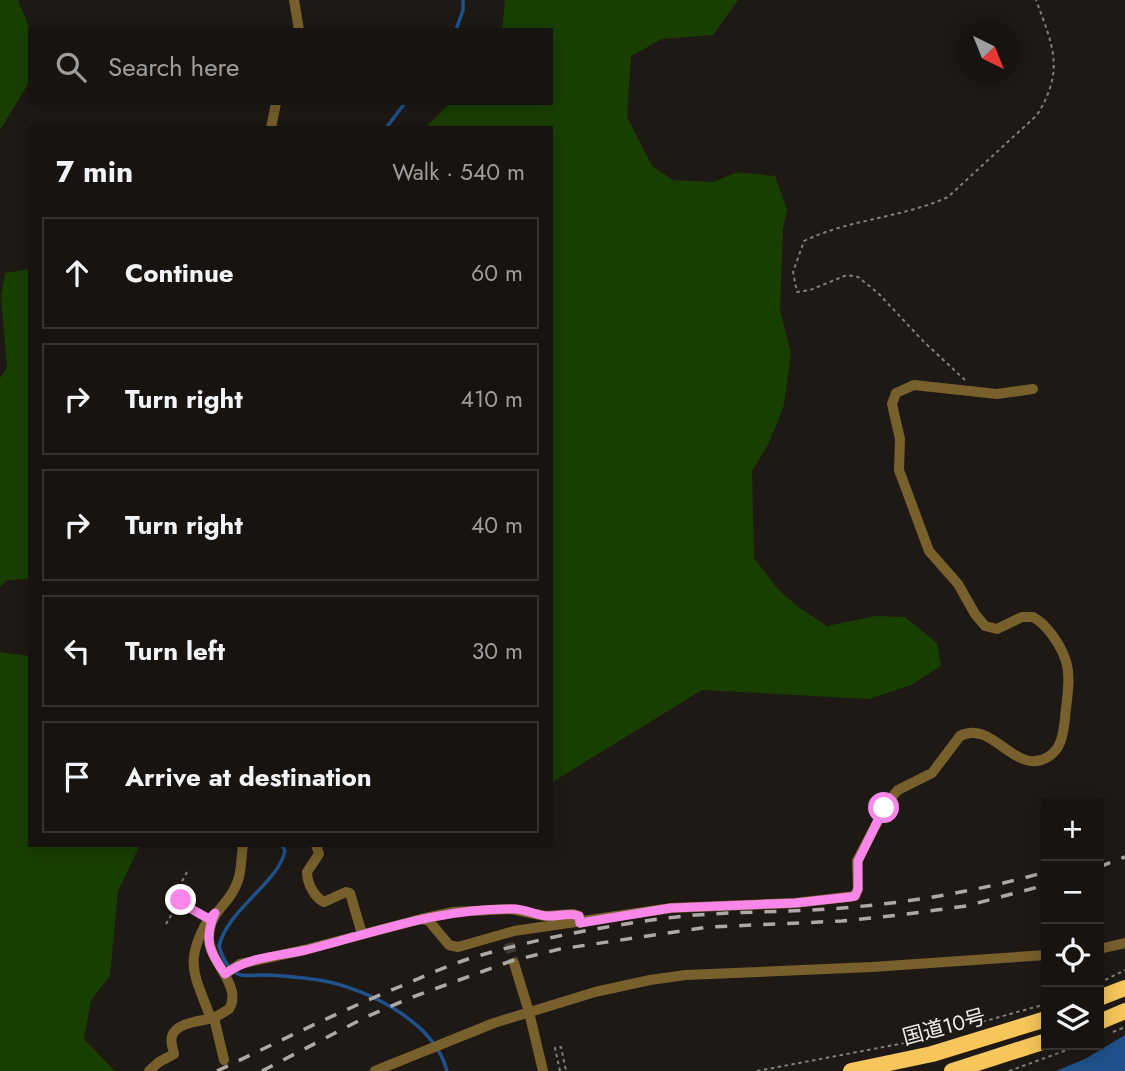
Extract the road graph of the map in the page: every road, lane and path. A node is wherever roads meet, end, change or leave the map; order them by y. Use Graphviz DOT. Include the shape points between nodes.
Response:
graph roads {
  1 [pos="294,0"];
  2 [pos="1036,0"];
  3 [pos="299,28"];
  4 [pos="276,105"];
  5 [pos="271,126"];
  6 [pos="1033,389"];
  7 [pos="978,392"];
  8 [pos="243,847"];
  9 [pos="316,847"];
  10 [pos="187,872"];
  11 [pos="180,900"];
  12 [pos="212,916"];
  13 [pos="421,919"];
  14 [pos="580,923"];
  15 [pos="166,924"];
  16 [pos="362,934"];
  17 [pos="1125,943"];
  18 [pos="1104,948"];
  19 [pos="1041,955"];
  20 [pos="514,963"];
  21 [pos="1125,970"];
  22 [pos="225,974"];
  23 [pos="1104,980"];
  24 [pos="1125,988"];
  25 [pos="1104,996"];
  26 [pos="1041,1005"];
  27 [pos="1125,1011"];
  28 [pos="529,1012"];
  29 [pos="213,1018"];
  30 [pos="1041,1020"];
  31 [pos="1104,1020"];
  32 [pos="1041,1043"];
  33 [pos="1067,1050"];
  34 [pos="224,1060"];
  35 [pos="149,1071"];
  36 [pos="375,1071"];
  37 [pos="543,1071"];
  38 [pos="560,1071"];
  39 [pos="566,1071"];
  40 [pos="757,1071"];
  41 [pos="851,1071"];
  42 [pos="952,1071"];
  43 [pos="1009,1071"];
  1 -- 3 [label="street"];
  2 -- 7 [label="path" via="1054,64 1054,82 1037,115 948,197 828,229 804,241 793,272 797,292 847,275 858,277"];
  4 -- 5 [label="street"];
  6 -- 7 [label="street"];
  7 -- 14 [label="street" via="914,385 896,393 892,404 900,439 899,470 924,542 965,593 979,621 992,629 1033,617 1062,653 1068,680 1063,735 1057,749 1047,758 1031,761 979,733 960,736 932,773 898,790 889,800 858,861 855,896 671,908"];
  8 -- 12 [label="street" via="236,886"];
  9 -- 16 [label="street" via="318,854 307,872 309,884 324,902 350,893"];
  10 -- 11 [label="path" via="178,890"];
  11 -- 12 [label="path"];
  11 -- 15 [label="path"];
  12 -- 22 [label="street" via="210,951"];
  12 -- 29 [label="street" via="192,960"];
  13 -- 14 [label="street" via="453,912 520,909 545,916 577,914"];
  13 -- 14 [label="street" via="429,921 449,945 458,947"];
  13 -- 16 [label="street"];
  16 -- 22 [label="street" via="236,966"];
  17 -- 18 [label="street"];
  19 -- 28 [label="street" via="686,975 618,986"];
  20 -- 28 [label="street"];
  21 -- 23 [label="path"];
  22 -- 29 [label="street" via="232,1004"];
  24 -- 25 [label="highway"];
  26 -- 40 [label="path" via="910,1042"];
  27 -- 31 [label="highway"];
  28 -- 36 [label="street"];
  28 -- 37 [label="street"];
  29 -- 34 [label="street"];
  29 -- 35 [label="street" via="175,1030 171,1041 174,1054"];
  30 -- 41 [label="highway, 国道10号" via="932,1054"];
  32 -- 42 [label="highway, 国道10号"];
  33 -- 43 [label="path"];
  38 -- 39 [label="path" via="555,1048 561,1047"];
}
